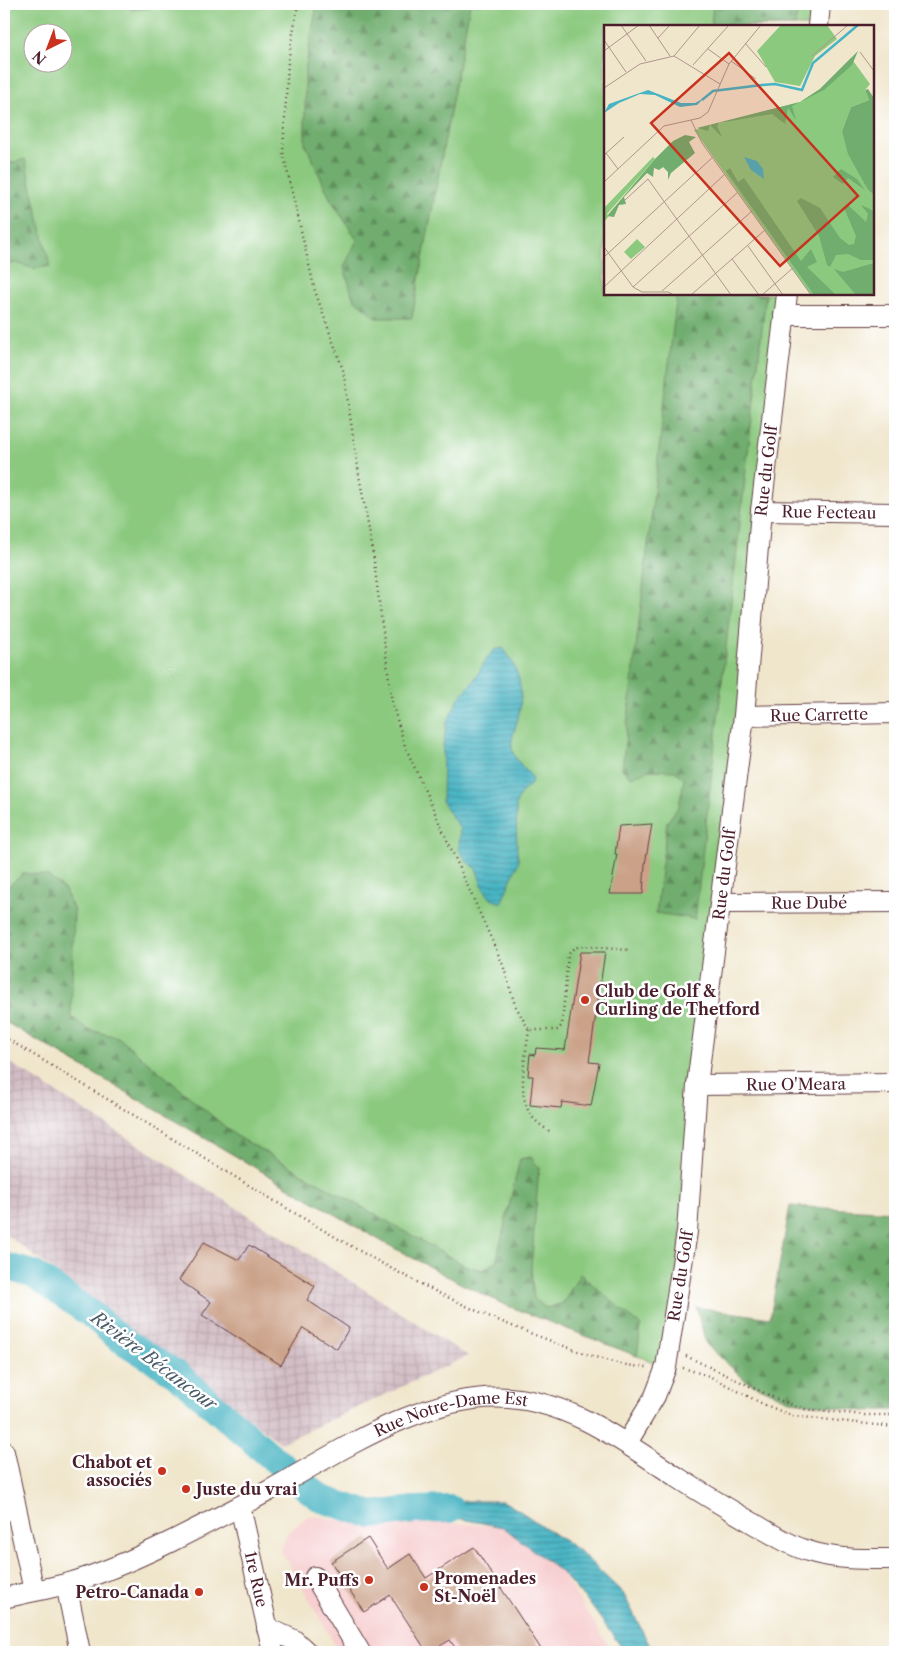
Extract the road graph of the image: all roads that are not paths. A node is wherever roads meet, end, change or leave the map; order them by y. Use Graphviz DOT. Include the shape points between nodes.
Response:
graph roads {
  1 [pos="820,4"];
  2 [pos="818,25"];
  3 [pos="787,295"];
  4 [pos="895,314"];
  5 [pos="784,315"];
  6 [pos="761,511"];
  7 [pos="895,513"];
  8 [pos="895,713"];
  9 [pos="744,716"];
  10 [pos="722,902"];
  11 [pos="895,902"];
  12 [pos="895,1083"];
  13 [pos="698,1085"];
  14 [pos="628,1444"];
  15 [pos="4,1452"];
  16 [pos="240,1506"];
  17 [pos="895,1559"];
  18 [pos="315,1577"];
  19 [pos="66,1584"];
  20 [pos="34,1591"];
  21 [pos="4,1598"];
  22 [pos="268,1628"];
  23 [pos="80,1652"];
  24 [pos="273,1652"];
  25 [pos="308,1652"];
  26 [pos="360,1652"];
  1 -- 2 [label="street"];
  3 -- 5 [label="street, Rue du Golf"];
  4 -- 5 [label="street"];
  5 -- 6 [label="street, Rue du Golf"];
  6 -- 7 [label="street, Rue Fecteau"];
  6 -- 9 [label="street, Rue du Golf"];
  8 -- 9 [label="street, Rue Carrette"];
  9 -- 10 [label="street, Rue du Golf"];
  10 -- 11 [label="street, Rue Dubé"];
  10 -- 13 [label="street, Rue du Golf"];
  12 -- 13 [label="street, Rue O'Meara"];
  13 -- 14 [label="street, Rue du Golf" via="687,1232 668,1358 655,1396"];
  14 -- 16 [label="street, Rue Notre-Dame Est" via="558,1408 509,1398 474,1398 436,1406 404,1418"];
  14 -- 17 [label="street, Rue Notre-Dame Est" via="728,1508 805,1550 831,1557"];
  15 -- 20 [label="street"];
  16 -- 19 [label="street, Rue Notre-Dame Est" via="117,1567"];
  16 -- 22 [label="street, 1re Rue"];
  18 -- 26 [label="street"];
  19 -- 20 [label="street, Rue Notre-Dame Est"];
  19 -- 23 [label="street"];
  20 -- 21 [label="street, Rue Notre-Dame Est"];
  22 -- 24 [label="street, 1re Rue"];
  22 -- 25 [label="street" via="294,1640"];
}
